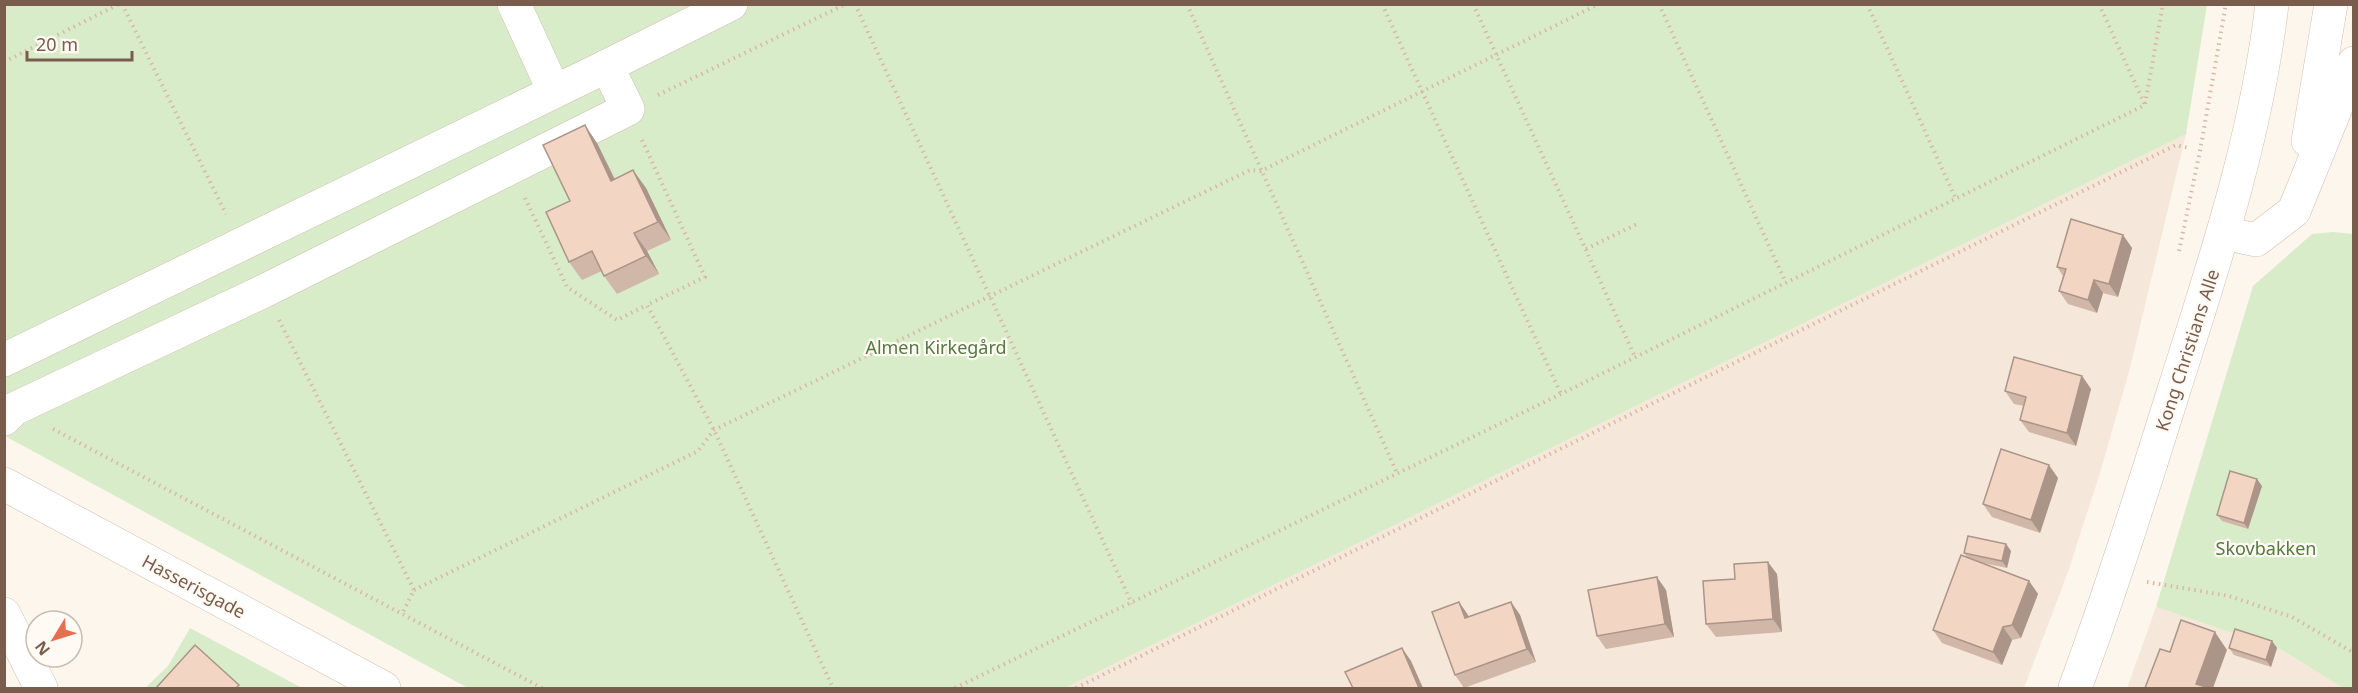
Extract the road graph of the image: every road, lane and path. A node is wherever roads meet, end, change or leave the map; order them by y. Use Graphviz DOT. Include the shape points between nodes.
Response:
graph roads {
  1 [pos="121,4"];
  2 [pos="514,4"];
  3 [pos="731,4"];
  4 [pos="846,4"];
  5 [pos="855,4"];
  6 [pos="1187,4"];
  7 [pos="1382,4"];
  8 [pos="1473,4"];
  9 [pos="1599,4"];
  10 [pos="1659,4"];
  11 [pos="1867,4"];
  12 [pos="2099,4"];
  13 [pos="2163,4"];
  14 [pos="2272,4"];
  15 [pos="2331,4"];
  16 [pos="1497,56"];
  17 [pos="4,62"];
  18 [pos="2354,63"];
  19 [pos="607,66"];
  20 [pos="554,91"];
  21 [pos="1423,93"];
  22 [pos="2145,105"];
  23 [pos="628,109"];
  24 [pos="2189,148"];
  25 [pos="510,166"];
  26 [pos="1261,171"];
  27 [pos="1955,197"];
  28 [pos="2295,211"];
  29 [pos="1639,224"];
  30 [pos="2224,233"];
  31 [pos="241,246"];
  32 [pos="1586,249"];
  33 [pos="1785,281"];
  34 [pos="264,291"];
  35 [pos="992,297"];
  36 [pos="647,305"];
  37 [pos="1635,357"];
  38 [pos="4,360"];
  39 [pos="1561,394"];
  40 [pos="9,414"];
  41 [pos="714,430"];
  42 [pos="1398,472"];
  43 [pos="8,492"];
  44 [pos="2115,579"];
  45 [pos="414,590"];
  46 [pos="1132,604"];
  47 [pos="4,614"];
  48 [pos="402,614"];
  49 [pos="2354,653"];
  50 [pos="41,688"];
  51 [pos="384,688"];
  52 [pos="542,688"];
  53 [pos="833,688"];
  54 [pos="955,688"];
  55 [pos="1076,688"];
  56 [pos="2075,688"];
  1 -- 17 [label="path"];
  1 -- 31 [label="path"];
  2 -- 20 [label="street"];
  3 -- 19 [label="street"];
  4 -- 23 [label="path"];
  5 -- 35 [label="path"];
  6 -- 26 [label="path"];
  7 -- 21 [label="path"];
  8 -- 16 [label="path"];
  9 -- 16 [label="path"];
  10 -- 33 [label="path"];
  11 -- 27 [label="path"];
  12 -- 22 [label="path"];
  13 -- 22 [label="path"];
  14 -- 30 [label="street, Kong Christians Alle" via="2260,85"];
  15 -- 28 [label="street"];
  16 -- 21 [label="path"];
  16 -- 32 [label="path"];
  18 -- 28 [label="street"];
  19 -- 20 [label="street"];
  19 -- 23 [label="street"];
  20 -- 31 [label="street"];
  21 -- 26 [label="path"];
  21 -- 39 [label="path"];
  22 -- 27 [label="path"];
  23 -- 25 [label="street"];
  23 -- 36 [label="path" via="705,277"];
  24 -- 55 [label="path" via="2176,145"];
  25 -- 34 [label="street"];
  25 -- 36 [label="path" via="567,286 617,320"];
  26 -- 35 [label="path" via="1250,170"];
  26 -- 42 [label="path"];
  27 -- 33 [label="path"];
  28 -- 30 [label="street" via="2256,240"];
  29 -- 32 [label="path"];
  30 -- 44 [label="street, Kong Christians Alle"];
  31 -- 38 [label="street"];
  32 -- 37 [label="path"];
  33 -- 37 [label="path"];
  34 -- 40 [label="street"];
  34 -- 45 [label="path"];
  35 -- 41 [label="path"];
  35 -- 46 [label="path"];
  36 -- 41 [label="path"];
  37 -- 39 [label="path"];
  39 -- 42 [label="path"];
  40 -- 48 [label="path"];
  41 -- 45 [label="path" via="698,451"];
  41 -- 53 [label="path"];
  42 -- 46 [label="path"];
  43 -- 51 [label="street, Hasserisgade"];
  44 -- 49 [label="path" via="2229,596 2292,616"];
  44 -- 56 [label="street, Kong Christians Alle"];
  45 -- 48 [label="path"];
  46 -- 54 [label="path"];
  47 -- 50 [label="street"];
  48 -- 52 [label="path"];
}
